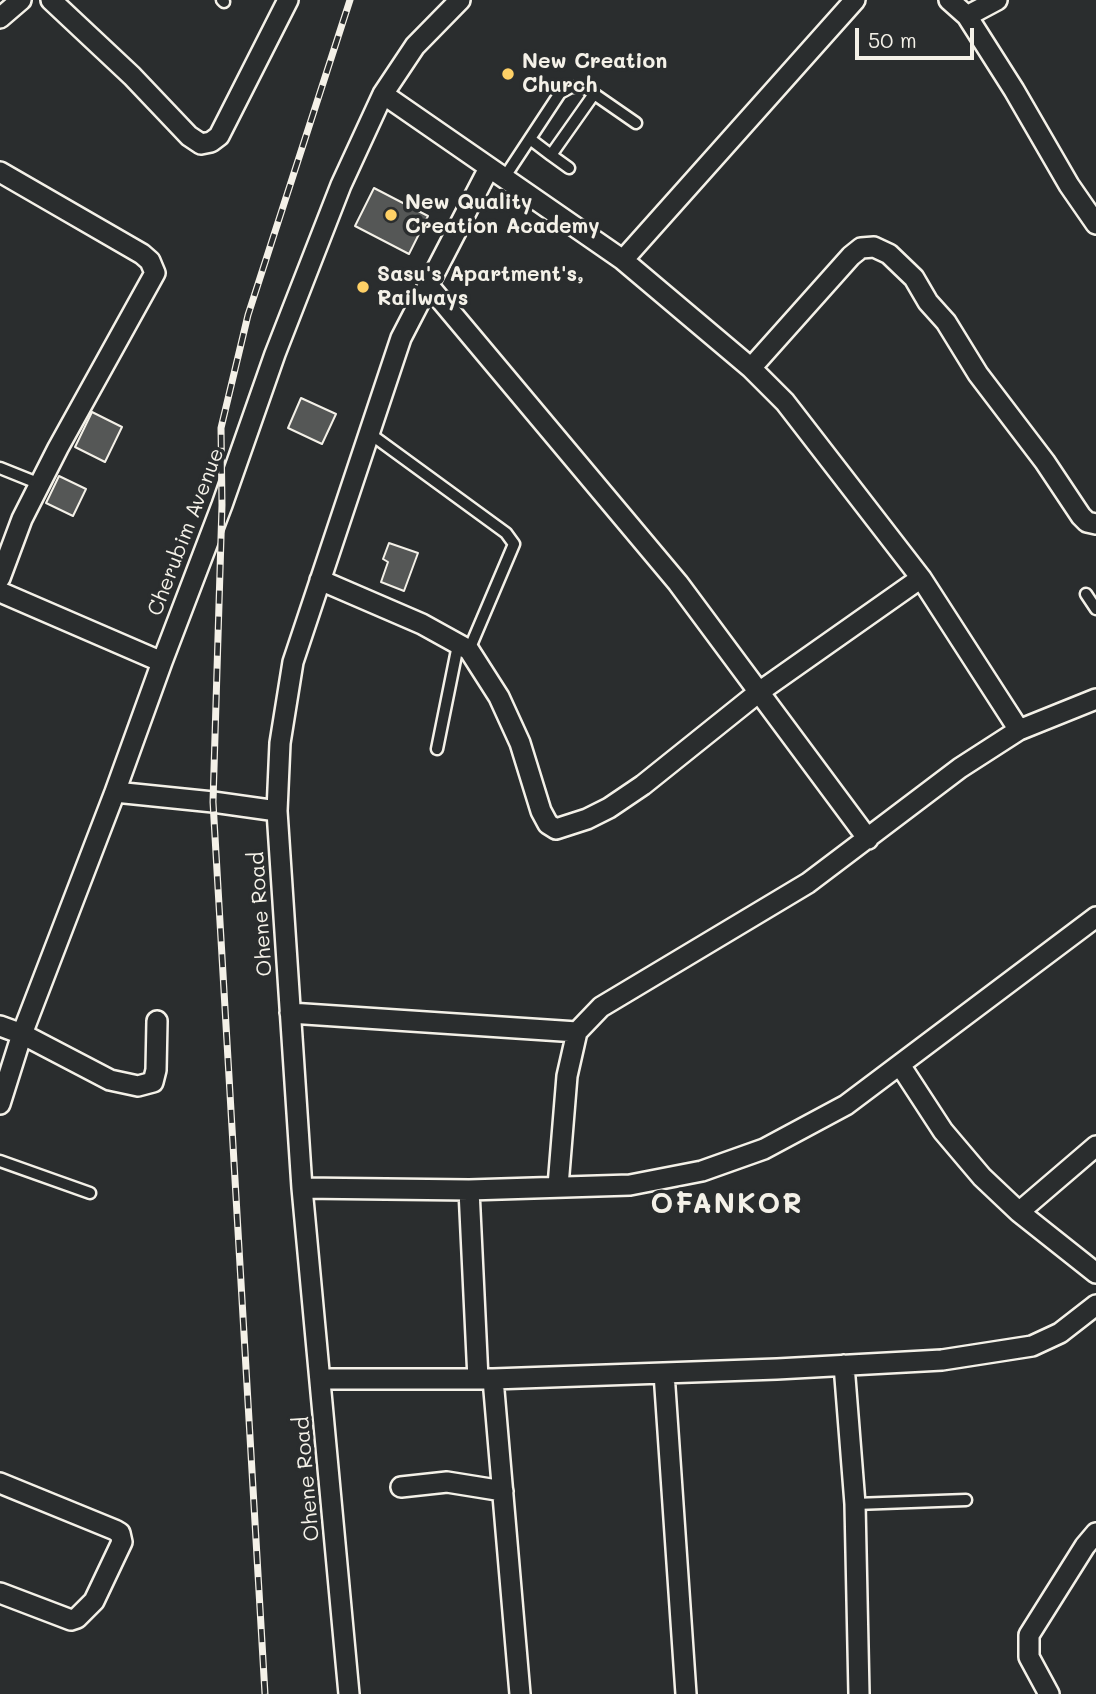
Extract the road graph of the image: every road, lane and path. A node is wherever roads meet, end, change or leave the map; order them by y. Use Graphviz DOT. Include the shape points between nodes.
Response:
graph roads {
  1 [pos="21,0"];
  2 [pos="51,0"];
  3 [pos="288,0"];
  4 [pos="460,0"];
  5 [pos="855,0"];
  6 [pos="949,0"];
  7 [pos="997,0"];
  8 [pos="967,16"];
  9 [pos="0,18"];
  10 [pos="383,94"];
  11 [pos="594,94"];
  12 [pos="636,123"];
  13 [pos="530,139"];
  14 [pos="551,155"];
  15 [pos="569,168"];
  16 [pos="0,172"];
  17 [pos="497,173"];
  18 [pos="1096,224"];
  19 [pos="623,260"];
  20 [pos="429,286"];
  21 [pos="751,368"];
  22 [pos="368,432"];
  23 [pos="0,468"];
  24 [pos="40,484"];
  25 [pos="1096,524"];
  26 [pos="0,578"];
  27 [pos="920,578"];
  28 [pos="320,580"];
  29 [pos="0,592"];
  30 [pos="1086,594"];
  31 [pos="1096,609"];
  32 [pos="464,647"];
  33 [pos="162,662"];
  34 [pos="759,692"];
  35 [pos="1096,699"];
  36 [pos="1019,730"];
  37 [pos="437,749"];
  38 [pos="115,792"];
  39 [pos="277,811"];
  40 [pos="868,839"];
  41 [pos="1096,916"];
  42 [pos="290,1013"];
  43 [pos="157,1021"];
  44 [pos="0,1026"];
  45 [pos="577,1032"];
  46 [pos="22,1034"];
  47 [pos="900,1065"];
  48 [pos="0,1104"];
  49 [pos="1096,1146"];
  50 [pos="0,1161"];
  51 [pos="558,1186"];
  52 [pos="302,1188"];
  53 [pos="469,1190"];
  54 [pos="90,1192"];
  55 [pos="1020,1212"];
  56 [pos="1096,1272"];
  57 [pos="1096,1305"];
  58 [pos="844,1366"];
  59 [pos="664,1373"];
  60 [pos="320,1379"];
  61 [pos="486,1379"];
  62 [pos="0,1483"];
  63 [pos="401,1487"];
  64 [pos="502,1491"];
  65 [pos="966,1500"];
  66 [pos="855,1504"];
  67 [pos="1096,1533"];
  68 [pos="0,1593"];
  69 [pos="349,1694"];
  70 [pos="520,1694"];
  71 [pos="686,1694"];
  72 [pos="859,1694"];
  73 [pos="1049,1694"];
  1 -- 9 [label="street"];
  2 -- 3 [label="street" via="201,144 219,136"];
  4 -- 10 [label="street, Cherubim Avenue" via="415,46"];
  5 -- 19 [label="street"];
  6 -- 8 [label="street"];
  7 -- 8 [label="street"];
  8 -- 18 [label="street"];
  10 -- 17 [label="street"];
  10 -- 33 [label="street, Cherubim Avenue" via="341,185 275,354"];
  11 -- 12 [label="lane"];
  11 -- 13 [label="lane" via="584,87 560,93"];
  11 -- 14 [label="lane"];
  13 -- 14 [label="lane"];
  13 -- 17 [label="lane"];
  14 -- 15 [label="lane"];
  16 -- 24 [label="street" via="142,254 155,273"];
  17 -- 19 [label="street"];
  17 -- 20 [label="street, Ohene Road"];
  19 -- 21 [label="street"];
  20 -- 22 [label="street, Ohene Road" via="401,338"];
  20 -- 34 [label="street" via="678,583"];
  21 -- 25 [label="street" via="851,256 861,248 874,247 914,278 1081,516"];
  21 -- 27 [label="street" via="785,402"];
  22 -- 28 [label="street, Ohene Road"];
  22 -- 32 [label="lane" via="506,533 514,544"];
  23 -- 24 [label="lane"];
  24 -- 26 [label="street"];
  27 -- 34 [label="street"];
  27 -- 36 [label="street"];
  28 -- 32 [label="street"];
  28 -- 39 [label="street, Ohene Road" via="293,662 280,743"];
  29 -- 33 [label="street"];
  30 -- 31 [label="lane"];
  32 -- 34 [label="street" via="499,697 520,743 541,811 556,829 587,819 620,800"];
  32 -- 37 [label="lane"];
  33 -- 38 [label="street, Cherubim Avenue"];
  34 -- 40 [label="street"];
  35 -- 36 [label="street"];
  36 -- 40 [label="street" via="960,768"];
  38 -- 39 [label="street"];
  38 -- 46 [label="street, Cherubim Avenue"];
  39 -- 42 [label="street, Ohene Road"];
  40 -- 45 [label="street" via="808,883 601,1007"];
  41 -- 47 [label="street"];
  42 -- 45 [label="street"];
  42 -- 52 [label="street, Ohene Road"];
  43 -- 46 [label="street" via="153,1083 138,1086 110,1080"];
  44 -- 46 [label="street"];
  45 -- 51 [label="street" via="567,1076"];
  46 -- 48 [label="street, Cherubim Avenue"];
  47 -- 51 [label="street" via="846,1105 764,1149 702,1171 630,1185"];
  47 -- 55 [label="street" via="943,1131"];
  49 -- 55 [label="street"];
  50 -- 54 [label="lane"];
  51 -- 53 [label="street"];
  52 -- 53 [label="street"];
  52 -- 60 [label="street, Ohene Road"];
  53 -- 61 [label="street"];
  55 -- 56 [label="street"];
  57 -- 58 [label="street" via="1060,1333 1032,1346 942,1360"];
  58 -- 59 [label="street"];
  58 -- 66 [label="street"];
  59 -- 61 [label="street"];
  59 -- 71 [label="street"];
  60 -- 61 [label="street"];
  60 -- 69 [label="street, Ohene Road"];
  61 -- 64 [label="street"];
  62 -- 68 [label="street" via="115,1530 122,1542 94,1601 77,1618 71,1620"];
  63 -- 64 [label="street" via="447,1482"];
  64 -- 70 [label="street"];
  65 -- 66 [label="lane"];
  66 -- 72 [label="street"];
  67 -- 73 [label="street" via="1029,1635 1029,1657"];
}
